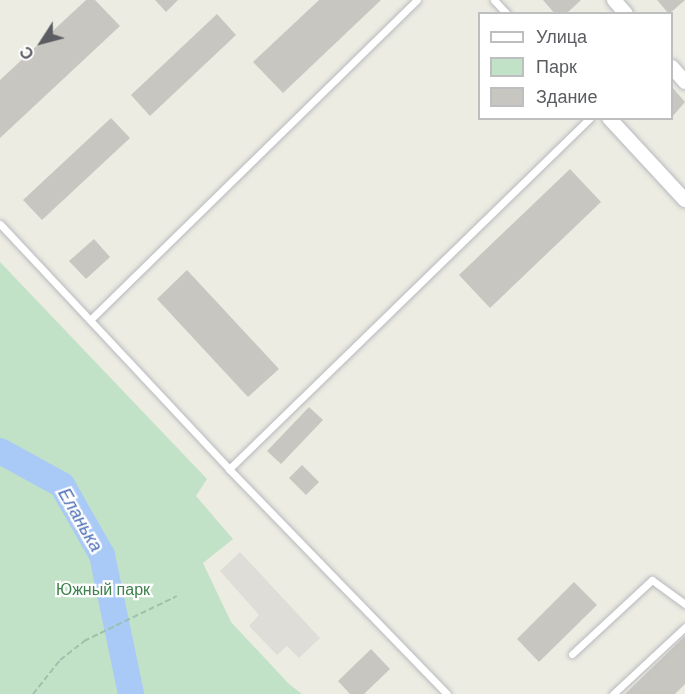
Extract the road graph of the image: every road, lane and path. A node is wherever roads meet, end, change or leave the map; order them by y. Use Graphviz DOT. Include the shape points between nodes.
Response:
graph roads {
  1 [pos="417,0"];
  2 [pos="494,0"];
  3 [pos="614,0"];
  4 [pos="505,12"];
  5 [pos="624,12"];
  6 [pos="588,120"];
  7 [pos="611,120"];
  8 [pos="685,200"];
  9 [pos="0,224"];
  10 [pos="91,319"];
  11 [pos="229,469"];
  12 [pos="177,596"];
  13 [pos="685,604"];
  14 [pos="685,627"];
  15 [pos="572,654"];
  16 [pos="33,694"];
  17 [pos="447,694"];
  18 [pos="613,694"];
  1 -- 10 [label="lane"];
  2 -- 4 [label="lane"];
  3 -- 5 [label="street"];
  6 -- 11 [label="lane"];
  7 -- 8 [label="street"];
  9 -- 10 [label="lane"];
  10 -- 11 [label="lane"];
  11 -- 17 [label="lane"];
  12 -- 16 [label="path" via="84,641 60,660"];
  13 -- 15 [label="lane" via="652,580"];
  14 -- 18 [label="lane"];
}
